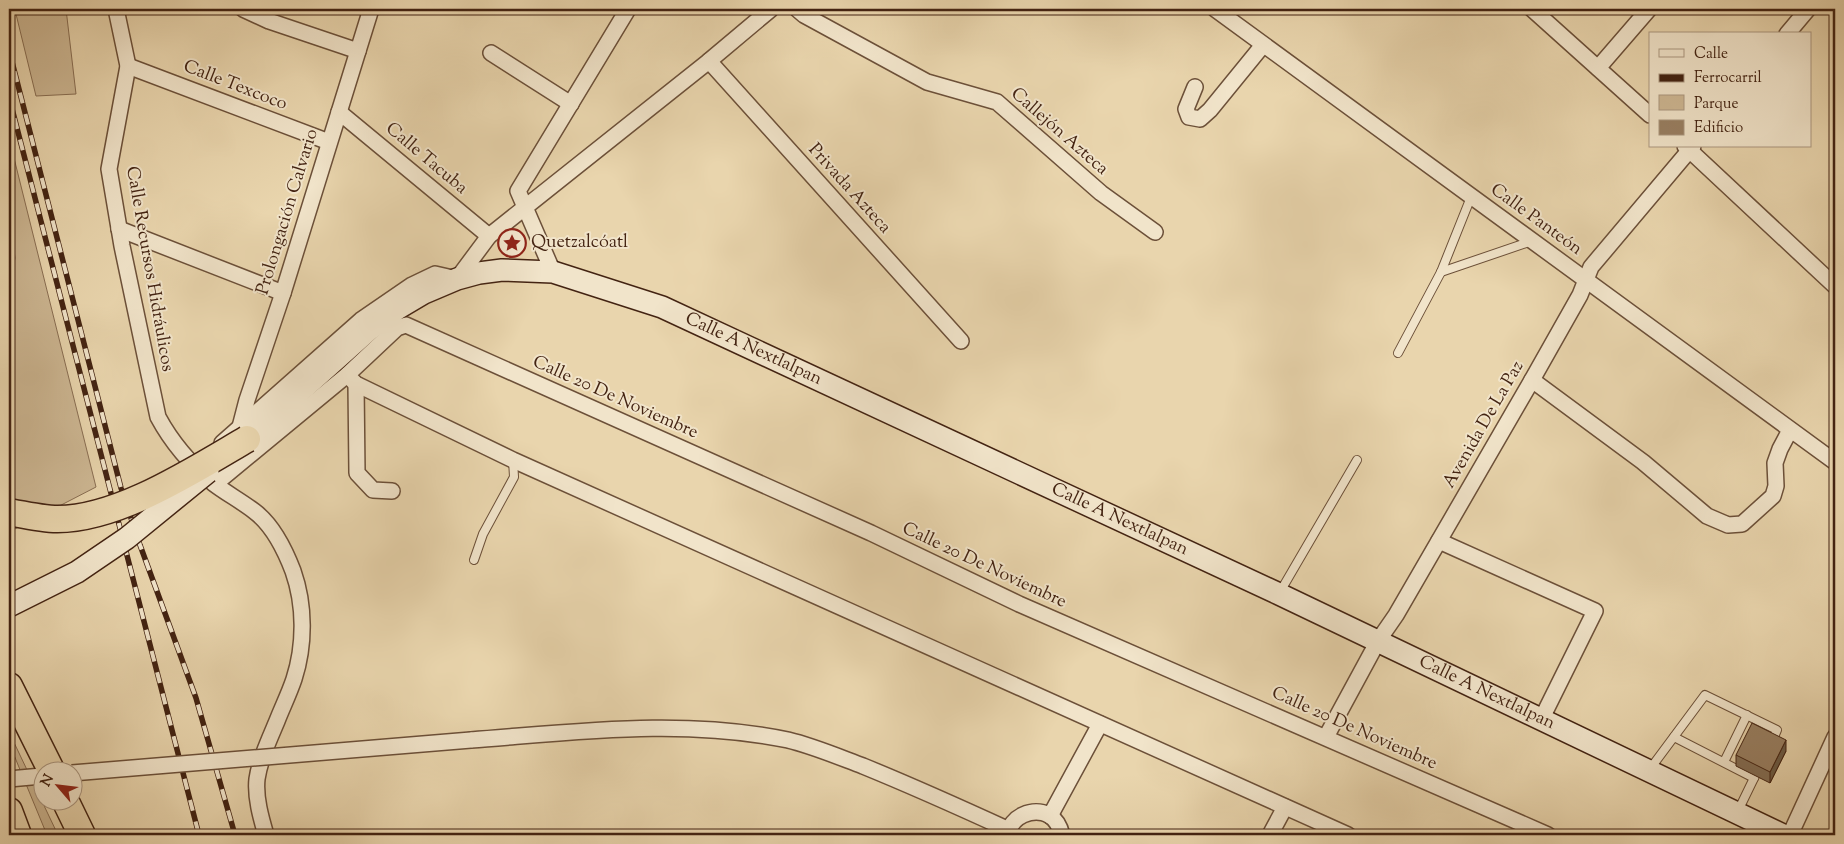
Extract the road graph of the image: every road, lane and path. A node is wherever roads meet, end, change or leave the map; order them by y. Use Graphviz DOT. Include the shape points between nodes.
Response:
graph roads {
  1 [pos="116,9"];
  2 [pos="243,9"];
  3 [pos="371,9"];
  4 [pos="628,9"];
  5 [pos="771,9"];
  6 [pos="797,9"];
  7 [pos="1215,9"];
  8 [pos="1532,9"];
  9 [pos="1649,9"];
  10 [pos="1808,9"];
  11 [pos="1789,32"];
  12 [pos="1263,45"];
  13 [pos="358,51"];
  14 [pos="491,52"];
  15 [pos="709,62"];
  16 [pos="128,66"];
  17 [pos="1598,68"];
  18 [pos="1195,87"];
  19 [pos="570,104"];
  20 [pos="339,112"];
  21 [pos="1649,114"];
  22 [pos="329,142"];
  23 [pos="1689,148"];
  24 [pos="1471,197"];
  25 [pos="524,206"];
  26 [pos="119,229"];
  27 [pos="1155,232"];
  28 [pos="489,236"];
  29 [pos="1532,241"];
  30 [pos="553,272"];
  31 [pos="1440,272"];
  32 [pos="1586,280"];
  33 [pos="449,282"];
  34 [pos="1835,286"];
  35 [pos="283,293"];
  36 [pos="961,341"];
  37 [pos="1398,353"];
  38 [pos="352,380"];
  39 [pos="1532,380"];
  40 [pos="1790,430"];
  41 [pos="243,433"];
  42 [pos="513,460"];
  43 [pos="1357,460"];
  44 [pos="1835,462"];
  45 [pos="194,466"];
  46 [pos="215,484"];
  47 [pos="392,491"];
  48 [pos="9,512"];
  49 [pos="1439,541"];
  50 [pos="474,560"];
  51 [pos="1279,594"];
  52 [pos="9,606"];
  53 [pos="1378,642"];
  54 [pos="9,686"];
  55 [pos="1747,715"];
  56 [pos="1541,720"];
  57 [pos="1100,724"];
  58 [pos="1326,737"];
  59 [pos="1674,737"];
  60 [pos="1835,738"];
  61 [pos="1770,744"];
  62 [pos="47,762"];
  63 [pos="1724,762"];
  64 [pos="1648,771"];
  65 [pos="82,772"];
  66 [pos="32,777"];
  67 [pos="9,779"];
  68 [pos="1285,807"];
  69 [pos="9,811"];
  70 [pos="71,812"];
  71 [pos="1737,813"];
  72 [pos="1050,816"];
  73 [pos="1009,833"];
  74 [pos="18,835"];
  75 [pos="82,835"];
  76 [pos="266,835"];
  77 [pos="1062,835"];
  78 [pos="1270,835"];
  79 [pos="1348,835"];
  80 [pos="1548,835"];
  81 [pos="1784,835"];
  82 [pos="1790,835"];
  1 -- 16 [label="street, Calle Recursos Hidráulicos"];
  2 -- 13 [label="street"];
  3 -- 13 [label="street, Prolongación Calvario"];
  4 -- 19 [label="street"];
  5 -- 15 [label="street"];
  6 -- 27 [label="street, Callejón Azteca" via="927,82 997,102 1100,193"];
  7 -- 12 [label="street, Calle Panteón"];
  8 -- 17 [label="street"];
  9 -- 17 [label="street"];
  10 -- 11 [label="street"];
  12 -- 18 [label="street" via="1200,119 1189,117 1186,109"];
  12 -- 24 [label="street, Calle Panteón"];
  13 -- 20 [label="street, Prolongación Calvario"];
  14 -- 19 [label="street"];
  15 -- 25 [label="street"];
  15 -- 36 [label="street, Privada Azteca"];
  16 -- 22 [label="street, Calle Texcoco"];
  16 -- 26 [label="street, Calle Recursos Hidráulicos" via="109,169"];
  17 -- 21 [label="street"];
  19 -- 25 [label="street" via="518,191"];
  20 -- 22 [label="street, Prolongación Calvario"];
  20 -- 28 [label="street, Calle Tacuba"];
  22 -- 35 [label="street, Prolongación Calvario"];
  23 -- 32 [label="street, Avenida De La Paz" via="1591,267"];
  23 -- 34 [label="street"];
  24 -- 29 [label="street, Calle Panteón"];
  24 -- 31 [label="lane"];
  25 -- 28 [label="street"];
  25 -- 30 [label="street"];
  26 -- 35 [label="street"];
  26 -- 45 [label="street, Calle Recursos Hidráulicos" via="158,417 172,442"];
  28 -- 33 [label="street"];
  29 -- 31 [label="lane"];
  29 -- 32 [label="street, Calle Panteón"];
  30 -- 33 [label="main road, Calle A Nextlalpan" via="502,270"];
  30 -- 51 [label="main road, Calle A Nextlalpan" via="662,307"];
  31 -- 37 [label="lane"];
  32 -- 39 [label="street, Avenida De La Paz"];
  32 -- 40 [label="street, Calle Panteón"];
  33 -- 41 [label="main road, Calle A Nextlalpan" via="397,309 370,329 292,400"];
  33 -- 41 [label="street" via="435,274 412,285 361,320"];
  35 -- 41 [label="street, Prolongación Calvario" via="247,400"];
  38 -- 42 [label="street"];
  38 -- 46 [label="street"];
  38 -- 47 [label="street" via="357,473 372,490"];
  38 -- 58 [label="street, Calle 20 De Noviembre" via="397,328 406,325 871,533 1019,604"];
  39 -- 40 [label="street" via="1643,462 1707,516 1728,525 1742,524 1773,496 1775,463"];
  39 -- 49 [label="street, Avenida De La Paz"];
  40 -- 44 [label="street, Calle Panteón"];
  41 -- 45 [label="street"];
  41 -- 48 [label="highway, bridge" via="190,472 116,507 85,516 56,519"];
  41 -- 52 [label="main road, Calle A Nextlalpan, bridge" via="127,538 77,572"];
  42 -- 50 [label="lane" via="514,477 483,534"];
  42 -- 57 [label="street"];
  43 -- 51 [label="lane"];
  45 -- 46 [label="street, Calle Recursos Hidráulicos"];
  46 -- 76 [label="street, Calle Recursos Hidráulicos" via="257,512 269,526 282,546 301,597 302,648 294,680 264,751 257,780 259,811"];
  49 -- 53 [label="street, Avenida De La Paz"];
  49 -- 56 [label="street" via="1595,611"];
  51 -- 53 [label="main road, Calle A Nextlalpan"];
  53 -- 56 [label="main road, Calle A Nextlalpan"];
  53 -- 58 [label="street, Avenida De La Paz"];
  54 -- 62 [label="highway"];
  55 -- 59 [label="lane" via="1706,695"];
  55 -- 61 [label="lane" via="1777,730"];
  55 -- 63 [label="lane"];
  56 -- 64 [label="main road, Calle A Nextlalpan"];
  57 -- 68 [label="street"];
  57 -- 72 [label="street"];
  58 -- 80 [label="street, Calle 20 De Noviembre"];
  59 -- 63 [label="lane"];
  59 -- 64 [label="lane"];
  60 -- 82 [label="street"];
  63 -- 71 [label="lane" via="1754,777"];
  64 -- 71 [label="main road, Calle A Nextlalpan"];
  65 -- 73 [label="street, bridge" via="616,729 719,730 789,740 846,760 905,783"];
  66 -- 67 [label="street"];
  68 -- 78 [label="street"];
  68 -- 79 [label="street"];
  69 -- 74 [label="highway"];
  70 -- 75 [label="highway"];
  71 -- 81 [label="main road, Calle A Nextlalpan"];
  72 -- 73 [label="street" via="1039,812 1026,813 1016,820"];
  72 -- 77 [label="street" via="1059,825"];
}
